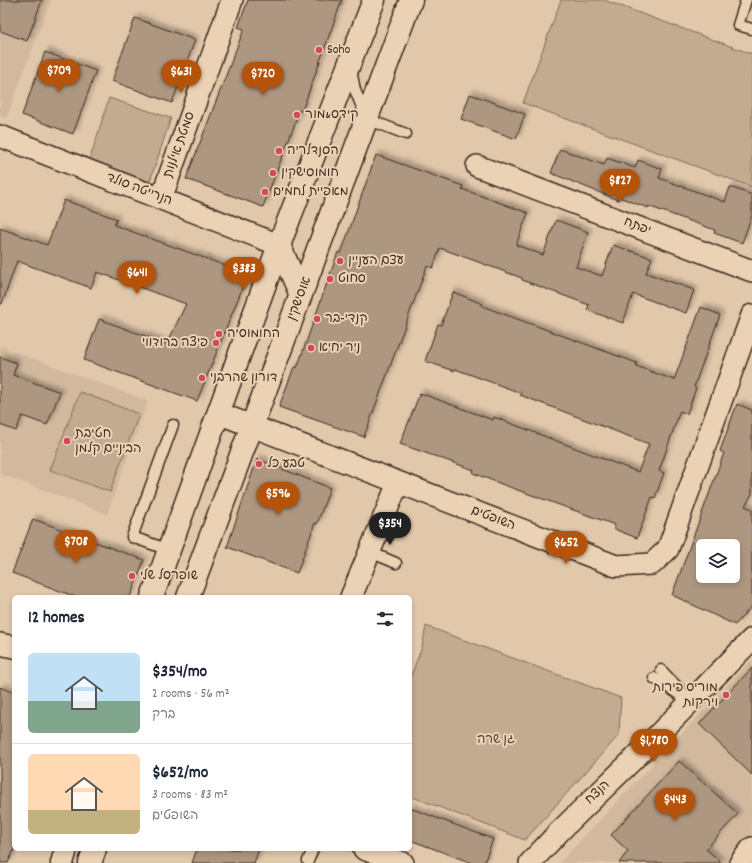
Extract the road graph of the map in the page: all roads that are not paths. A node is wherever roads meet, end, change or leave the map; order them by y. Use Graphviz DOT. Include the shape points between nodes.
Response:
graph roads {
  1 [pos="232,0"];
  2 [pos="374,0"];
  3 [pos="412,0"];
  4 [pos="746,0"];
  5 [pos="752,29"];
  6 [pos="349,63"];
  7 [pos="367,119"];
  8 [pos="406,134"];
  9 [pos="0,136"];
  10 [pos="477,166"];
  11 [pos="160,199"];
  12 [pos="279,245"];
  13 [pos="752,271"];
  14 [pos="301,295"];
  15 [pos="752,316"];
  16 [pos="218,413"];
  17 [pos="173,425"];
  18 [pos="252,426"];
  19 [pos="398,483"];
  20 [pos="169,550"];
  21 [pos="370,552"];
  22 [pos="396,563"];
  23 [pos="153,595"];
  24 [pos="189,595"];
  25 [pos="351,595"];
  26 [pos="752,639"];
  27 [pos="0,644"];
  28 [pos="12,647"];
  29 [pos="661,670"];
  30 [pos="654,678"];
  31 [pos="691,702"];
  32 [pos="752,848"];
  33 [pos="94,851"];
  34 [pos="312,851"];
  35 [pos="370,851"];
  36 [pos="308,861"];
  37 [pos="90,863"];
  38 [pos="403,863"];
  39 [pos="530,863"];
  40 [pos="740,863"];
  1 -- 11 [label="street, סמטת אילנות"];
  2 -- 6 [label="street"];
  3 -- 7 [label="street, אוסישקין"];
  4 -- 5 [label="lane" via="738,25"];
  6 -- 7 [label="lane" via="355,90"];
  6 -- 12 [label="street"];
  7 -- 8 [label="lane"];
  7 -- 14 [label="street, אוסישקין"];
  9 -- 11 [label="street, הנרייטה סולד"];
  10 -- 13 [label="street, יפתח"];
  11 -- 12 [label="street, הנרייטה סולד"];
  12 -- 14 [label="street"];
  12 -- 16 [label="street"];
  14 -- 18 [label="street, אוסישקין"];
  15 -- 19 [label="street, השופטים" via="668,549 652,564 616,566"];
  16 -- 18 [label="street, השופטים"];
  16 -- 20 [label="street"];
  17 -- 20 [label="lane" via="132,537"];
  18 -- 19 [label="street, השופטים"];
  18 -- 24 [label="street, אוסישקין"];
  19 -- 21 [label="street"];
  20 -- 23 [label="street"];
  21 -- 22 [label="lane"];
  21 -- 25 [label="street"];
  26 -- 31 [label="street, הנצח"];
  27 -- 28 [label="street"];
  29 -- 31 [label="lane"];
  30 -- 31 [label="lane"];
  31 -- 39 [label="street, הנצח" via="558,832"];
  32 -- 40 [label="street"];
  33 -- 37 [label="street"];
  34 -- 36 [label="lane"];
  35 -- 38 [label="street"];
}
